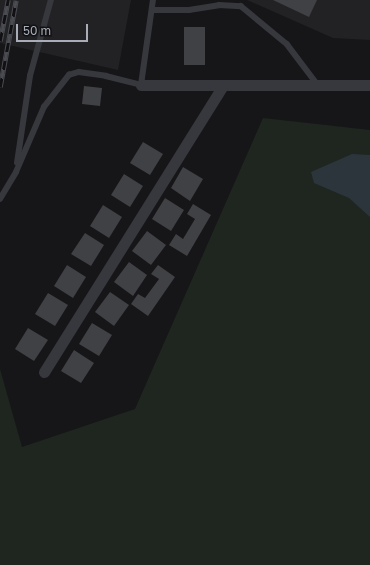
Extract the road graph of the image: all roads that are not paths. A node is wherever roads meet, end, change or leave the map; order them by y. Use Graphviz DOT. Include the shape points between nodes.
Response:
graph roads {
  1 [pos="51,0"];
  2 [pos="153,0"];
  3 [pos="153,10"];
  4 [pos="141,85"];
  5 [pos="370,85"];
  6 [pos="223,86"];
  7 [pos="320,86"];
  8 [pos="16,172"];
  9 [pos="0,199"];
  10 [pos="44,372"];
  1 -- 8 [label="lane" via="30,76"];
  2 -- 3 [label="lane"];
  3 -- 4 [label="lane"];
  3 -- 7 [label="lane" via="241,6 287,44"];
  4 -- 6 [label="street"];
  4 -- 8 [label="lane" via="79,72 69,75 44,107"];
  5 -- 7 [label="street"];
  6 -- 7 [label="street"];
  6 -- 10 [label="street"];
  8 -- 9 [label="lane"];
}
